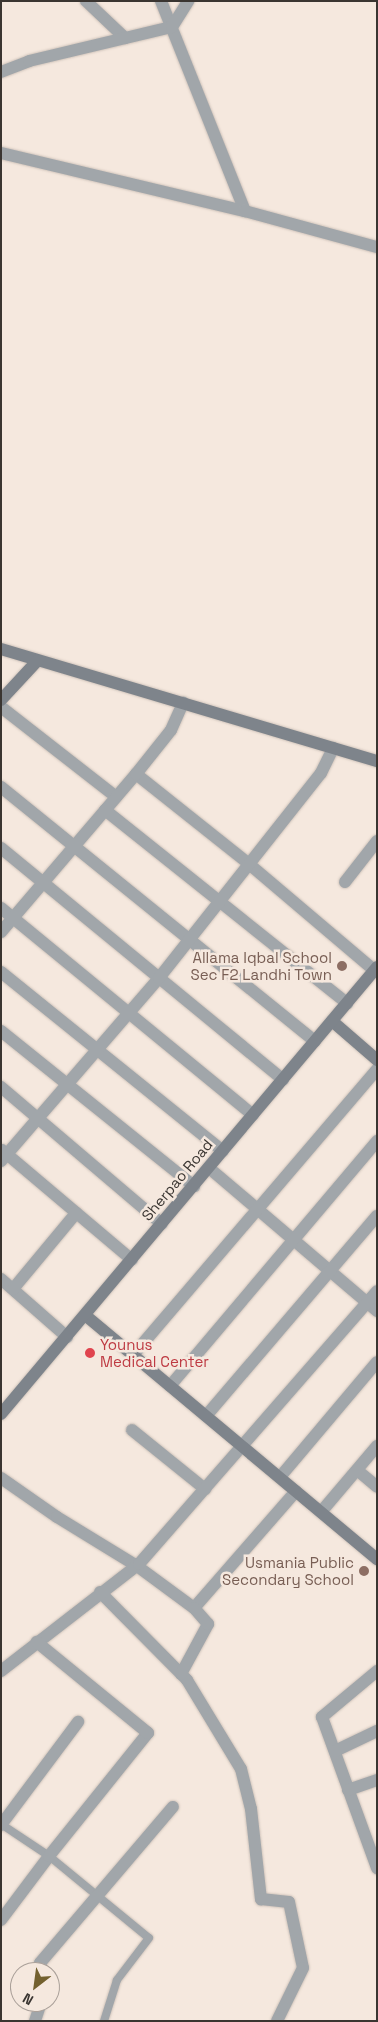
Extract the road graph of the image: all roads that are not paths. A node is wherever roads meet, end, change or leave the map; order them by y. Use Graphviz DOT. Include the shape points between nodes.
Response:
graph roads {
  1 [pos="86,1"];
  2 [pos="161,1"];
  3 [pos="188,1"];
  4 [pos="172,27"];
  5 [pos="125,38"];
  6 [pos="1,72"];
  7 [pos="1,153"];
  8 [pos="245,211"];
  9 [pos="377,247"];
  10 [pos="1,649"];
  11 [pos="38,660"];
  12 [pos="1,700"];
  13 [pos="183,704"];
  14 [pos="1,707"];
  15 [pos="333,748"];
  16 [pos="377,761"];
  17 [pos="136,774"];
  18 [pos="1,787"];
  19 [pos="116,797"];
  20 [pos="105,810"];
  21 [pos="377,841"];
  22 [pos="74,845"];
  23 [pos="1,848"];
  24 [pos="250,864"];
  25 [pos="43,881"];
  26 [pos="345,882"];
  27 [pos="221,900"];
  28 [pos="1,908"];
  29 [pos="12,918"];
  30 [pos="1,932"];
  31 [pos="191,938"];
  32 [pos="376,968"];
  33 [pos="1,972"];
  34 [pos="159,978"];
  35 [pos="347,1003"];
  36 [pos="130,1012"];
  37 [pos="332,1021"];
  38 [pos="1,1031"];
  39 [pos="315,1041"];
  40 [pos="98,1048"];
  41 [pos="377,1060"];
  42 [pos="377,1069"];
  43 [pos="283,1080"];
  44 [pos="69,1083"];
  45 [pos="1,1088"];
  46 [pos="253,1114"];
  47 [pos="39,1118"];
  48 [pos="377,1141"];
  49 [pos="223,1151"];
  50 [pos="3,1155"];
  51 [pos="208,1168"];
  52 [pos="194,1186"];
  53 [pos="257,1210"];
  54 [pos="76,1213"];
  55 [pos="377,1216"];
  56 [pos="162,1224"];
  57 [pos="293,1240"];
  58 [pos="132,1260"];
  59 [pos="328,1270"];
  60 [pos="1,1279"];
  61 [pos="13,1289"];
  62 [pos="377,1290"];
  63 [pos="366,1303"];
  64 [pos="377,1311"];
  65 [pos="85,1315"];
  66 [pos="67,1337"];
  67 [pos="133,1354"];
  68 [pos="377,1362"];
  69 [pos="170,1386"];
  70 [pos="1,1414"];
  71 [pos="206,1416"];
  72 [pos="132,1430"];
  73 [pos="244,1446"];
  74 [pos="377,1446"];
  75 [pos="357,1470"];
  76 [pos="280,1477"];
  77 [pos="1,1478"];
  78 [pos="377,1487"];
  79 [pos="205,1490"];
  80 [pos="296,1491"];
  81 [pos="320,1512"];
  82 [pos="377,1559"];
  83 [pos="137,1566"];
  84 [pos="100,1592"];
  85 [pos="194,1608"];
  86 [pos="37,1642"];
  87 [pos="1,1671"];
  88 [pos="377,1671"];
  89 [pos="181,1674"];
  90 [pos="78,1722"];
  91 [pos="377,1731"];
  92 [pos="335,1751"];
  93 [pos="377,1780"];
  94 [pos="348,1790"];
  95 [pos="173,1807"];
  96 [pos="1,1824"];
  97 [pos="48,1856"];
  98 [pos="377,1868"];
  99 [pos="98,1896"];
  100 [pos="1,1920"];
  101 [pos="41,1962"];
  102 [pos="104,2021"];
  103 [pos="277,2021"];
  1 -- 5 [label="street"];
  2 -- 4 [label="street"];
  3 -- 4 [label="street"];
  4 -- 5 [label="street"];
  4 -- 8 [label="street"];
  5 -- 6 [label="street" via="29,61"];
  7 -- 8 [label="street"];
  8 -- 9 [label="street"];
  10 -- 11 [label="street"];
  11 -- 12 [label="street"];
  11 -- 13 [label="street"];
  13 -- 15 [label="street"];
  13 -- 17 [label="street" via="171,730"];
  14 -- 19 [label="street"];
  15 -- 16 [label="street"];
  15 -- 24 [label="street" via="321,774"];
  17 -- 19 [label="street"];
  17 -- 24 [label="street"];
  18 -- 22 [label="street"];
  19 -- 20 [label="street"];
  20 -- 22 [label="street"];
  20 -- 27 [label="street"];
  21 -- 26 [label="street"];
  22 -- 25 [label="street"];
  22 -- 31 [label="street"];
  23 -- 25 [label="street"];
  24 -- 27 [label="street"];
  24 -- 32 [label="street"];
  25 -- 29 [label="street"];
  25 -- 34 [label="street"];
  27 -- 31 [label="street"];
  27 -- 35 [label="street"];
  28 -- 29 [label="street"];
  29 -- 30 [label="street"];
  29 -- 36 [label="street"];
  31 -- 34 [label="street"];
  31 -- 39 [label="street"];
  32 -- 35 [label="street, Sherpao Road"];
  33 -- 40 [label="street"];
  34 -- 36 [label="street"];
  34 -- 43 [label="street"];
  35 -- 37 [label="street, Sherpao Road"];
  36 -- 40 [label="street"];
  36 -- 46 [label="street"];
  37 -- 39 [label="street, Sherpao Road"];
  37 -- 41 [label="street"];
  38 -- 44 [label="street"];
  39 -- 43 [label="street, Sherpao Road"];
  40 -- 44 [label="street"];
  40 -- 49 [label="street"];
  42 -- 53 [label="street"];
  43 -- 46 [label="street, Sherpao Road"];
  44 -- 47 [label="street"];
  44 -- 52 [label="street"];
  45 -- 47 [label="street"];
  46 -- 49 [label="street, Sherpao Road"];
  47 -- 50 [label="street"];
  47 -- 56 [label="street"];
  48 -- 57 [label="street"];
  49 -- 51 [label="street, Sherpao Road"];
  50 -- 54 [label="street"];
  51 -- 52 [label="street, Sherpao Road"];
  51 -- 53 [label="street"];
  52 -- 56 [label="street, Sherpao Road"];
  53 -- 57 [label="street"];
  53 -- 67 [label="street"];
  54 -- 58 [label="street"];
  54 -- 61 [label="street"];
  55 -- 59 [label="street"];
  56 -- 58 [label="street, Sherpao Road"];
  57 -- 59 [label="street"];
  57 -- 69 [label="street"];
  58 -- 65 [label="street, Sherpao Road"];
  59 -- 63 [label="street"];
  59 -- 71 [label="street"];
  60 -- 61 [label="street"];
  61 -- 66 [label="street"];
  62 -- 63 [label="street"];
  63 -- 64 [label="street"];
  63 -- 73 [label="street"];
  65 -- 66 [label="street, Sherpao Road"];
  65 -- 67 [label="street"];
  66 -- 70 [label="street, Sherpao Road"];
  67 -- 69 [label="street"];
  68 -- 76 [label="street"];
  69 -- 71 [label="street"];
  71 -- 73 [label="street"];
  72 -- 79 [label="street"];
  73 -- 76 [label="street"];
  73 -- 79 [label="street"];
  74 -- 75 [label="street"];
  75 -- 78 [label="street"];
  75 -- 81 [label="street"];
  76 -- 80 [label="street"];
  77 -- 83 [label="street"];
  79 -- 83 [label="street"];
  80 -- 81 [label="street"];
  80 -- 85 [label="street"];
  81 -- 82 [label="street"];
  83 -- 84 [label="street"];
  83 -- 85 [label="street"];
  84 -- 86 [label="street"];
  84 -- 89 [label="street"];
  85 -- 89 [label="street" via="208,1624"];
  86 -- 87 [label="street"];
  86 -- 97 [label="street" via="148,1733"];
  88 -- 92 [label="street" via="323,1714 322,1721"];
  89 -- 103 [label="street" via="241,1768 251,1809 261,1900 289,1902 303,1968"];
  90 -- 96 [label="street"];
  91 -- 92 [label="street"];
  92 -- 94 [label="street"];
  93 -- 94 [label="street"];
  94 -- 98 [label="street"];
  95 -- 99 [label="street"];
  96 -- 97 [label="lane"];
  97 -- 99 [label="lane"];
  97 -- 100 [label="street"];
  99 -- 101 [label="street"];
  99 -- 102 [label="lane" via="149,1938 117,1980"];
}
